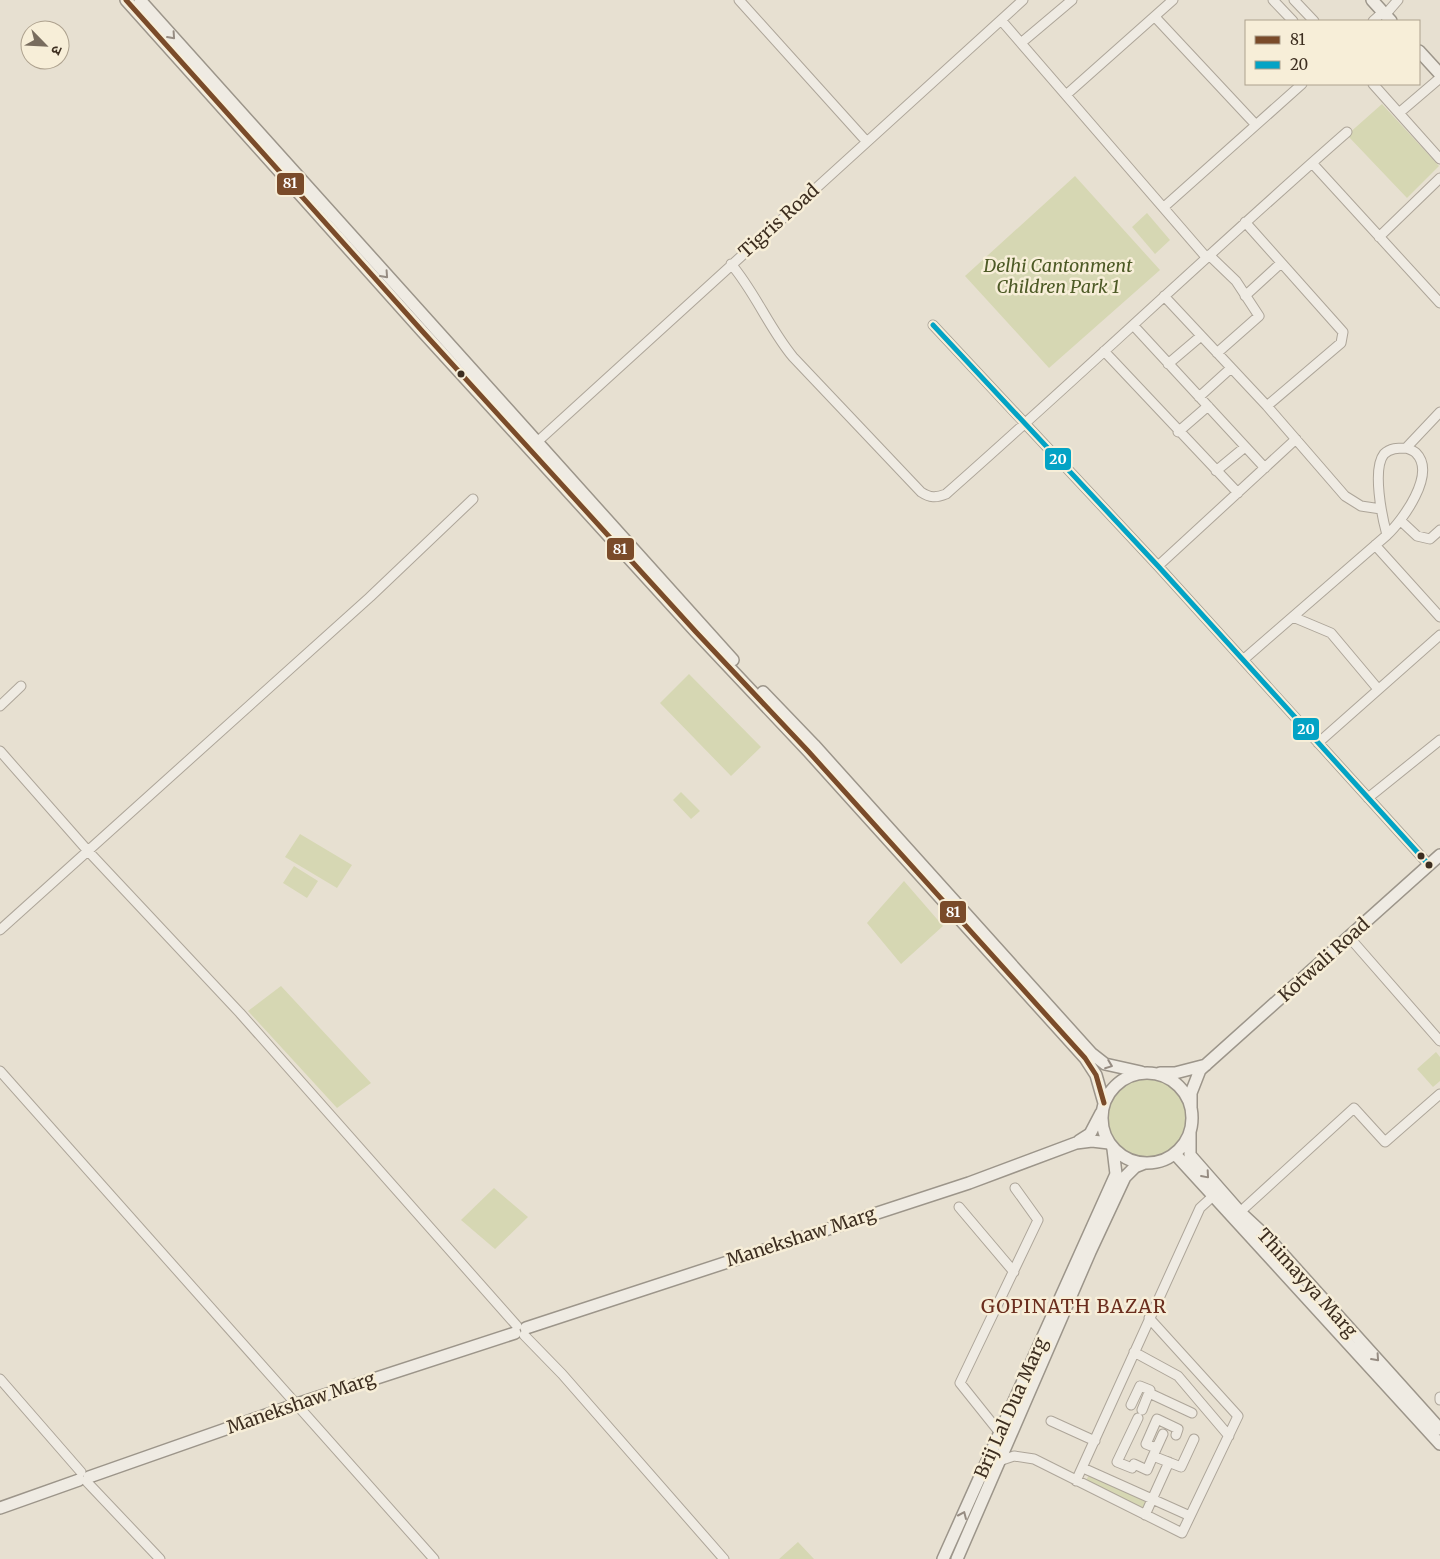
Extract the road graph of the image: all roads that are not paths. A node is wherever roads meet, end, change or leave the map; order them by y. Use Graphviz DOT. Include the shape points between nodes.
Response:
graph roads {
  1 [pos="126,0"];
  2 [pos="140,0"];
  3 [pos="739,0"];
  4 [pos="1023,0"];
  5 [pos="1072,0"];
  6 [pos="1173,0"];
  7 [pos="1273,0"];
  8 [pos="1294,0"];
  9 [pos="1372,0"];
  10 [pos="1398,0"];
  11 [pos="1387,16"];
  12 [pos="1155,17"];
  13 [pos="1001,20"];
  14 [pos="1292,20"];
  15 [pos="1313,20"];
  16 [pos="1021,43"];
  17 [pos="1420,52"];
  18 [pos="1440,74"];
  19 [pos="1440,78"];
  20 [pos="1301,85"];
  21 [pos="1374,85"];
  22 [pos="1066,95"];
  23 [pos="1399,113"];
  24 [pos="1256,125"];
  25 [pos="1347,132"];
  26 [pos="867,142"];
  27 [pos="1440,159"];
  28 [pos="1312,163"];
  29 [pos="1440,178"];
  30 [pos="1164,207"];
  31 [pos="1245,222"];
  32 [pos="1379,237"];
  33 [pos="1207,256"];
  34 [pos="1281,263"];
  35 [pos="731,264"];
  36 [pos="1164,296"];
  37 [pos="1245,296"];
  38 [pos="1440,303"];
  39 [pos="933,325"];
  40 [pos="1133,325"];
  41 [pos="1201,336"];
  42 [pos="1104,351"];
  43 [pos="1217,353"];
  44 [pos="1168,364"];
  45 [pos="1231,368"];
  46 [pos="1199,397"];
  47 [pos="1208,406"];
  48 [pos="1267,406"];
  49 [pos="1440,412"];
  50 [pos="1026,424"];
  51 [pos="1178,432"];
  52 [pos="1296,439"];
  53 [pos="536,443"];
  54 [pos="1245,447"];
  55 [pos="1406,448"];
  56 [pos="1265,468"];
  57 [pos="1216,471"];
  58 [pos="1238,493"];
  59 [pos="473,499"];
  60 [pos="1381,509"];
  61 [pos="1401,520"];
  62 [pos="1440,530"];
  63 [pos="1387,535"];
  64 [pos="1375,545"];
  65 [pos="1158,566"];
  66 [pos="1293,617"];
  67 [pos="1440,617"];
  68 [pos="1440,634"];
  69 [pos="1243,660"];
  70 [pos="21,686"];
  71 [pos="1378,689"];
  72 [pos="0,706"];
  73 [pos="1440,740"];
  74 [pos="1318,743"];
  75 [pos="811,748"];
  76 [pos="0,751"];
  77 [pos="1368,798"];
  78 [pos="88,851"];
  79 [pos="1440,855"];
  80 [pos="1429,865"];
  81 [pos="0,930"];
  82 [pos="1349,937"];
  83 [pos="1440,1041"];
  84 [pos="1208,1064"];
  85 [pos="0,1071"];
  86 [pos="1146,1072"];
  87 [pos="1440,1094"];
  88 [pos="1191,1107"];
  89 [pos="1103,1108"];
  90 [pos="1190,1132"];
  91 [pos="1076,1143"];
  92 [pos="1111,1146"];
  93 [pos="1175,1154"];
  94 [pos="1145,1163"];
  95 [pos="1121,1176"];
  96 [pos="1015,1188"];
  97 [pos="1212,1197"];
  98 [pos="959,1207"];
  99 [pos="1240,1212"];
  100 [pos="1014,1272"];
  101 [pos="1149,1318"];
  102 [pos="521,1331"];
  103 [pos="1134,1352"];
  104 [pos="0,1379"];
  105 [pos="1151,1389"];
  106 [pos="297,1404"];
  107 [pos="1131,1405"];
  108 [pos="1192,1413"];
  109 [pos="1422,1417"];
  110 [pos="1051,1421"];
  111 [pos="1440,1429"];
  112 [pos="1000,1433"];
  113 [pos="1163,1434"];
  114 [pos="1176,1435"];
  115 [pos="1228,1436"];
  116 [pos="1194,1439"];
  117 [pos="1095,1440"];
  118 [pos="1440,1444"];
  119 [pos="1155,1452"];
  120 [pos="999,1461"];
  121 [pos="1169,1462"];
  122 [pos="1083,1468"];
  123 [pos="84,1478"];
  124 [pos="1076,1481"];
  125 [pos="1152,1499"];
  126 [pos="0,1508"];
  127 [pos="1145,1515"];
  128 [pos="1190,1516"];
  129 [pos="160,1559"];
  130 [pos="434,1559"];
  131 [pos="724,1559"];
  132 [pos="943,1559"];
  133 [pos="956,1559"];
  1 -- 75 [label="street" via="422,332 696,632"];
  2 -- 53 [label="street, one-way"];
  3 -- 26 [label="street"];
  4 -- 13 [label="street, Tigris Road"];
  5 -- 16 [label="street"];
  6 -- 12 [label="street"];
  7 -- 14 [label="street"];
  8 -- 15 [label="street"];
  9 -- 11 [label="street"];
  10 -- 11 [label="street"];
  12 -- 22 [label="street"];
  12 -- 24 [label="street"];
  13 -- 16 [label="street"];
  13 -- 26 [label="street, Tigris Road"];
  16 -- 22 [label="street"];
  17 -- 18 [label="street"];
  19 -- 23 [label="street"];
  20 -- 24 [label="street"];
  21 -- 23 [label="street"];
  22 -- 30 [label="street"];
  23 -- 27 [label="street"];
  24 -- 30 [label="street"];
  25 -- 28 [label="street"];
  26 -- 35 [label="street, Tigris Road"];
  28 -- 31 [label="street"];
  28 -- 32 [label="street"];
  29 -- 32 [label="street"];
  30 -- 33 [label="street"];
  31 -- 33 [label="street"];
  31 -- 34 [label="street"];
  32 -- 38 [label="street"];
  33 -- 36 [label="street"];
  33 -- 37 [label="street" via="1230,274"];
  34 -- 37 [label="street"];
  34 -- 48 [label="street" via="1344,337"];
  35 -- 50 [label="street" via="793,357 864,434 929,497 938,498 946,494"];
  35 -- 53 [label="street, Tigris Road"];
  36 -- 40 [label="street"];
  36 -- 41 [label="street"];
  37 -- 43 [label="street" via="1258,313 1258,318"];
  39 -- 50 [label="street"];
  40 -- 42 [label="street"];
  40 -- 44 [label="street"];
  41 -- 43 [label="street"];
  41 -- 44 [label="street"];
  42 -- 50 [label="street"];
  42 -- 51 [label="street"];
  43 -- 45 [label="street"];
  44 -- 46 [label="street"];
  45 -- 46 [label="street"];
  45 -- 48 [label="street"];
  46 -- 47 [label="street"];
  47 -- 51 [label="street"];
  47 -- 54 [label="street"];
  48 -- 52 [label="street"];
  49 -- 55 [label="street"];
  50 -- 65 [label="street"];
  51 -- 57 [label="street"];
  52 -- 56 [label="street"];
  52 -- 60 [label="street" via="1345,496 1361,506"];
  53 -- 75 [label="street"];
  54 -- 56 [label="street"];
  54 -- 57 [label="street"];
  55 -- 60 [label="street" via="1394,449 1383,456 1379,474"];
  55 -- 61 [label="street" via="1417,454 1421,476 1420,488"];
  56 -- 58 [label="street"];
  57 -- 58 [label="street"];
  58 -- 65 [label="street"];
  59 -- 78 [label="street" via="370,597"];
  60 -- 63 [label="street"];
  61 -- 62 [label="street" via="1417,536 1428,540"];
  61 -- 63 [label="street"];
  63 -- 64 [label="street"];
  64 -- 66 [label="street"];
  64 -- 67 [label="street"];
  65 -- 69 [label="street"];
  66 -- 69 [label="street"];
  66 -- 71 [label="street" via="1331,633"];
  68 -- 71 [label="street"];
  69 -- 74 [label="street"];
  70 -- 72 [label="street"];
  71 -- 74 [label="street"];
  73 -- 77 [label="street"];
  74 -- 77 [label="street"];
  75 -- 86 [label="street, one-way" via="1091,1053 1105,1064"];
  75 -- 89 [label="street" via="1085,1058 1096,1075"];
  76 -- 78 [label="street"];
  77 -- 80 [label="street"];
  78 -- 81 [label="street"];
  78 -- 102 [label="street" via="240,1013"];
  79 -- 80 [label="street, Kotwali Road"];
  80 -- 82 [label="street, Kotwali Road"];
  82 -- 83 [label="street"];
  82 -- 84 [label="street, Kotwali Road"];
  84 -- 86 [label="street" via="1175,1073"];
  84 -- 88 [label="street, Kotwali Road" via="1200,1070 1194,1082"];
  85 -- 106 [label="street"];
  86 -- 88 [label="street" via="1165,1076 1177,1083"];
  86 -- 89 [label="street" via="1118,1082"];
  87 -- 99 [label="street" via="1385,1142 1354,1108"];
  88 -- 90 [label="street"];
  89 -- 91 [label="street, Manekshaw Marg" via="1090,1134"];
  89 -- 92 [label="street" via="1104,1133"];
  90 -- 93 [label="street"];
  90 -- 99 [label="street, Thimayya Marg, one-way" via="1190,1155"];
  91 -- 92 [label="street, Manekshaw Marg"];
  91 -- 102 [label="street, Manekshaw Marg" via="969,1182"];
  92 -- 94 [label="street" via="1133,1161"];
  92 -- 95 [label="street"];
  93 -- 94 [label="street"];
  93 -- 97 [label="street, Thimayya Marg"];
  94 -- 95 [label="street"];
  95 -- 112 [label="street, Brij Lal Dua Marg"];
  95 -- 120 [label="street, Brij Lal Dua Marg"];
  96 -- 100 [label="street" via="1038,1220"];
  97 -- 101 [label="street" via="1200,1208"];
  97 -- 109 [label="street, Thimayya Marg"];
  98 -- 100 [label="street"];
  99 -- 109 [label="street, Thimayya Marg, one-way" via="1270,1240"];
  100 -- 112 [label="street" via="960,1383"];
  101 -- 103 [label="street"];
  101 -- 115 [label="street" via="1238,1416"];
  102 -- 106 [label="street, Manekshaw Marg"];
  102 -- 131 [label="street"];
  103 -- 115 [label="street" via="1178,1376"];
  103 -- 117 [label="street"];
  104 -- 123 [label="street"];
  105 -- 107 [label="street" via="1142,1382"];
  105 -- 108 [label="street"];
  105 -- 119 [label="street" via="1118,1462 1147,1470"];
  106 -- 123 [label="street, Manekshaw Marg"];
  106 -- 130 [label="street"];
  109 -- 111 [label="street, Thimayya Marg"];
  109 -- 118 [label="street, Thimayya Marg"];
  110 -- 117 [label="street"];
  132 -- 112 [label="street, Brij Lal Dua Marg, one-way"];
  113 -- 119 [label="street"];
  114 -- 119 [label="street" via="1178,1429 1157,1419 1146,1444"];
  115 -- 128 [label="street"];
  116 -- 121 [label="street" via="1181,1467"];
  117 -- 122 [label="street"];
  119 -- 121 [label="street"];
  120 -- 124 [label="street" via="1014,1456 1034,1459"];
  120 -- 133 [label="street, Brij Lal Dua Marg"];
  121 -- 125 [label="street"];
  122 -- 124 [label="street"];
  122 -- 125 [label="street"];
  123 -- 126 [label="street, Manekshaw Marg"];
  123 -- 129 [label="street"];
  124 -- 127 [label="street"];
  125 -- 127 [label="street"];
  125 -- 128 [label="street"];
  127 -- 128 [label="street" via="1182,1533"];
}
